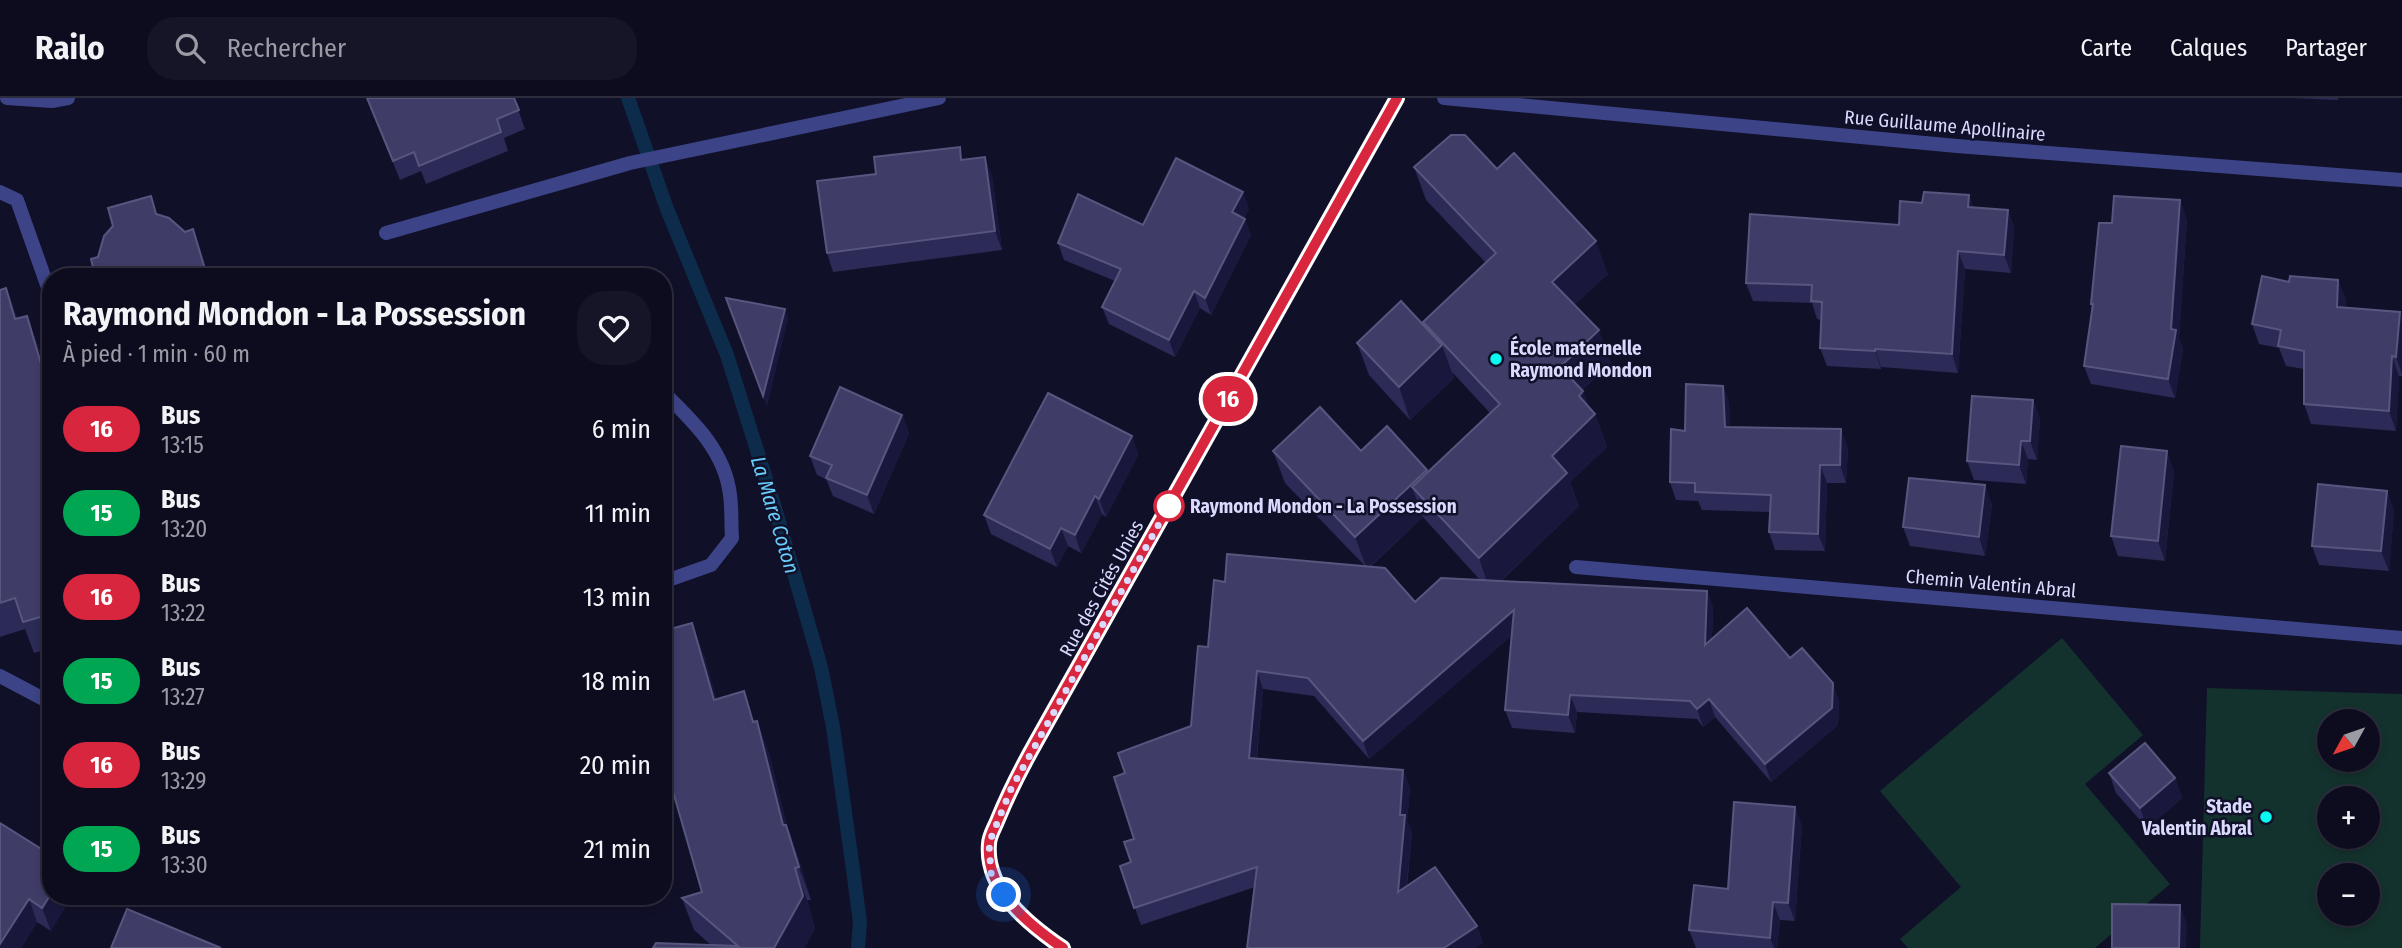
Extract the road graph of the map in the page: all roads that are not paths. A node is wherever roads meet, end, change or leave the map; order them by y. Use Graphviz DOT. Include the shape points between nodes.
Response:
graph roads {
  1 [pos="7,98"];
  2 [pos="68,98"];
  3 [pos="939,98"];
  4 [pos="1397,98"];
  5 [pos="1444,98"];
  6 [pos="2402,180"];
  7 [pos="0,192"];
  8 [pos="386,233"];
  9 [pos="42,271"];
  10 [pos="672,401"];
  11 [pos="1576,567"];
  12 [pos="672,579"];
  13 [pos="2402,638"];
  14 [pos="0,676"];
  15 [pos="42,698"];
  16 [pos="1063,948"];
  1 -- 2 [label="street"];
  3 -- 8 [label="street" via="630,163"];
  4 -- 16 [label="street, Rue des Cités Unies" via="1036,742 989,843 991,873 1004,895"];
  5 -- 6 [label="street, Rue Guillaume Apollinaire" via="1957,146"];
  7 -- 9 [label="street" via="17,200"];
  10 -- 12 [label="street" via="719,457 730,492 732,538 711,565"];
  11 -- 13 [label="street, Chemin Valentin Abral"];
  14 -- 15 [label="street"];
}
